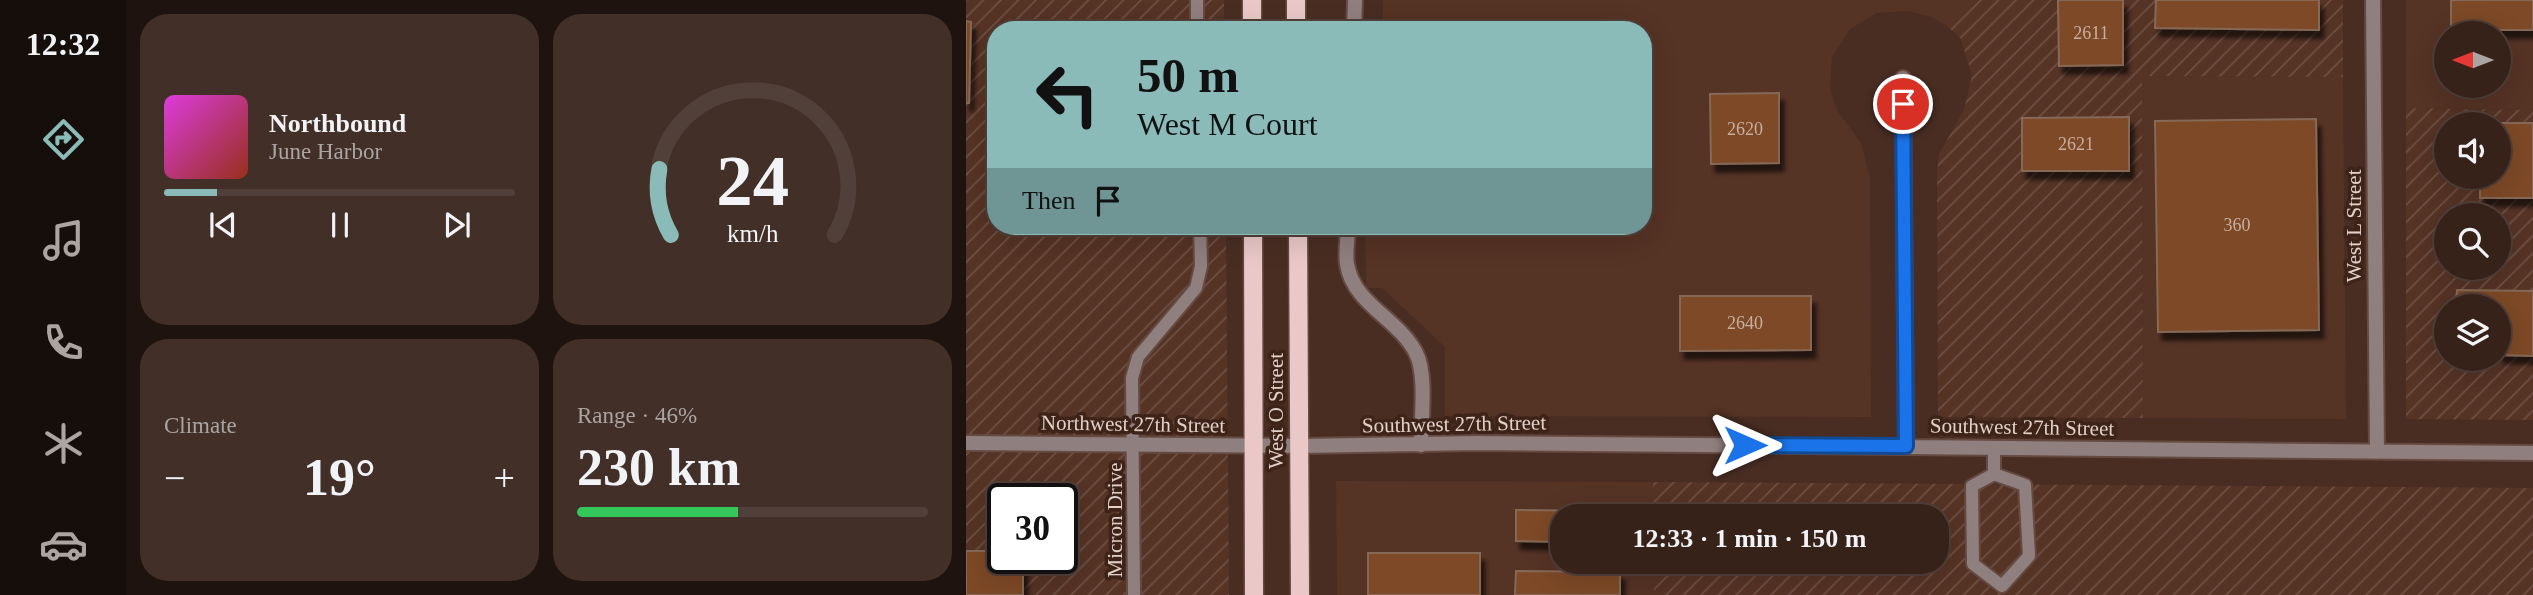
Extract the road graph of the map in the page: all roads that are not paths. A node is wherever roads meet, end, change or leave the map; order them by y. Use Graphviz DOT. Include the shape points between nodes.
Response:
graph roads {
  1 [pos="1197,0"];
  2 [pos="1252,0"];
  3 [pos="1296,0"];
  4 [pos="1355,0"];
  5 [pos="2374,0"];
  6 [pos="1197,21"];
  7 [pos="1252,21"];
  8 [pos="1296,21"];
  9 [pos="1354,21"];
  10 [pos="1903,78"];
  11 [pos="1200,235"];
  12 [pos="1252,235"];
  13 [pos="1298,235"];
  14 [pos="1348,235"];
  15 [pos="966,443"];
  16 [pos="1133,445"];
  17 [pos="1421,445"];
  18 [pos="1254,446"];
  19 [pos="1300,446"];
  20 [pos="1906,446"];
  21 [pos="1994,449"];
  22 [pos="2377,452"];
  23 [pos="2533,453"];
  24 [pos="1994,474"];
  25 [pos="2002,591"];
  26 [pos="1135,595"];
  27 [pos="1254,595"];
  28 [pos="1300,595"];
  1 -- 6 [label="lane"];
  2 -- 7 [label="main road"];
  3 -- 8 [label="main road"];
  4 -- 9 [label="street"];
  5 -- 22 [label="street, West L Street"];
  10 -- 20 [label="street"];
  11 -- 16 [label="lane, Micron Drive" via="1196,288 1138,357 1132,378"];
  12 -- 18 [label="main road, West O Street"];
  13 -- 19 [label="main road, West O Street"];
  14 -- 17 [label="street" via="1347,264 1354,285 1417,354"];
  15 -- 16 [label="street, Northwest 27th Street"];
  16 -- 18 [label="street, Northwest 27th Street"];
  16 -- 26 [label="lane, Micron Drive"];
  17 -- 19 [label="street, Southwest 27th Street"];
  17 -- 20 [label="street, Southwest 27th Street"];
  18 -- 19 [label="street, Northwest 27th Street"];
  18 -- 27 [label="main road, West O Street"];
  19 -- 28 [label="main road, West O Street"];
  20 -- 21 [label="street, Southwest 27th Street"];
  21 -- 22 [label="street, Southwest 27th Street"];
  21 -- 24 [label="lane"];
  22 -- 23 [label="street, Southwest 27th Street"];
  24 -- 25 [label="lane" via="1972,486 1973,564"];
  24 -- 25 [label="lane" via="2025,485 2028,555"];
}
